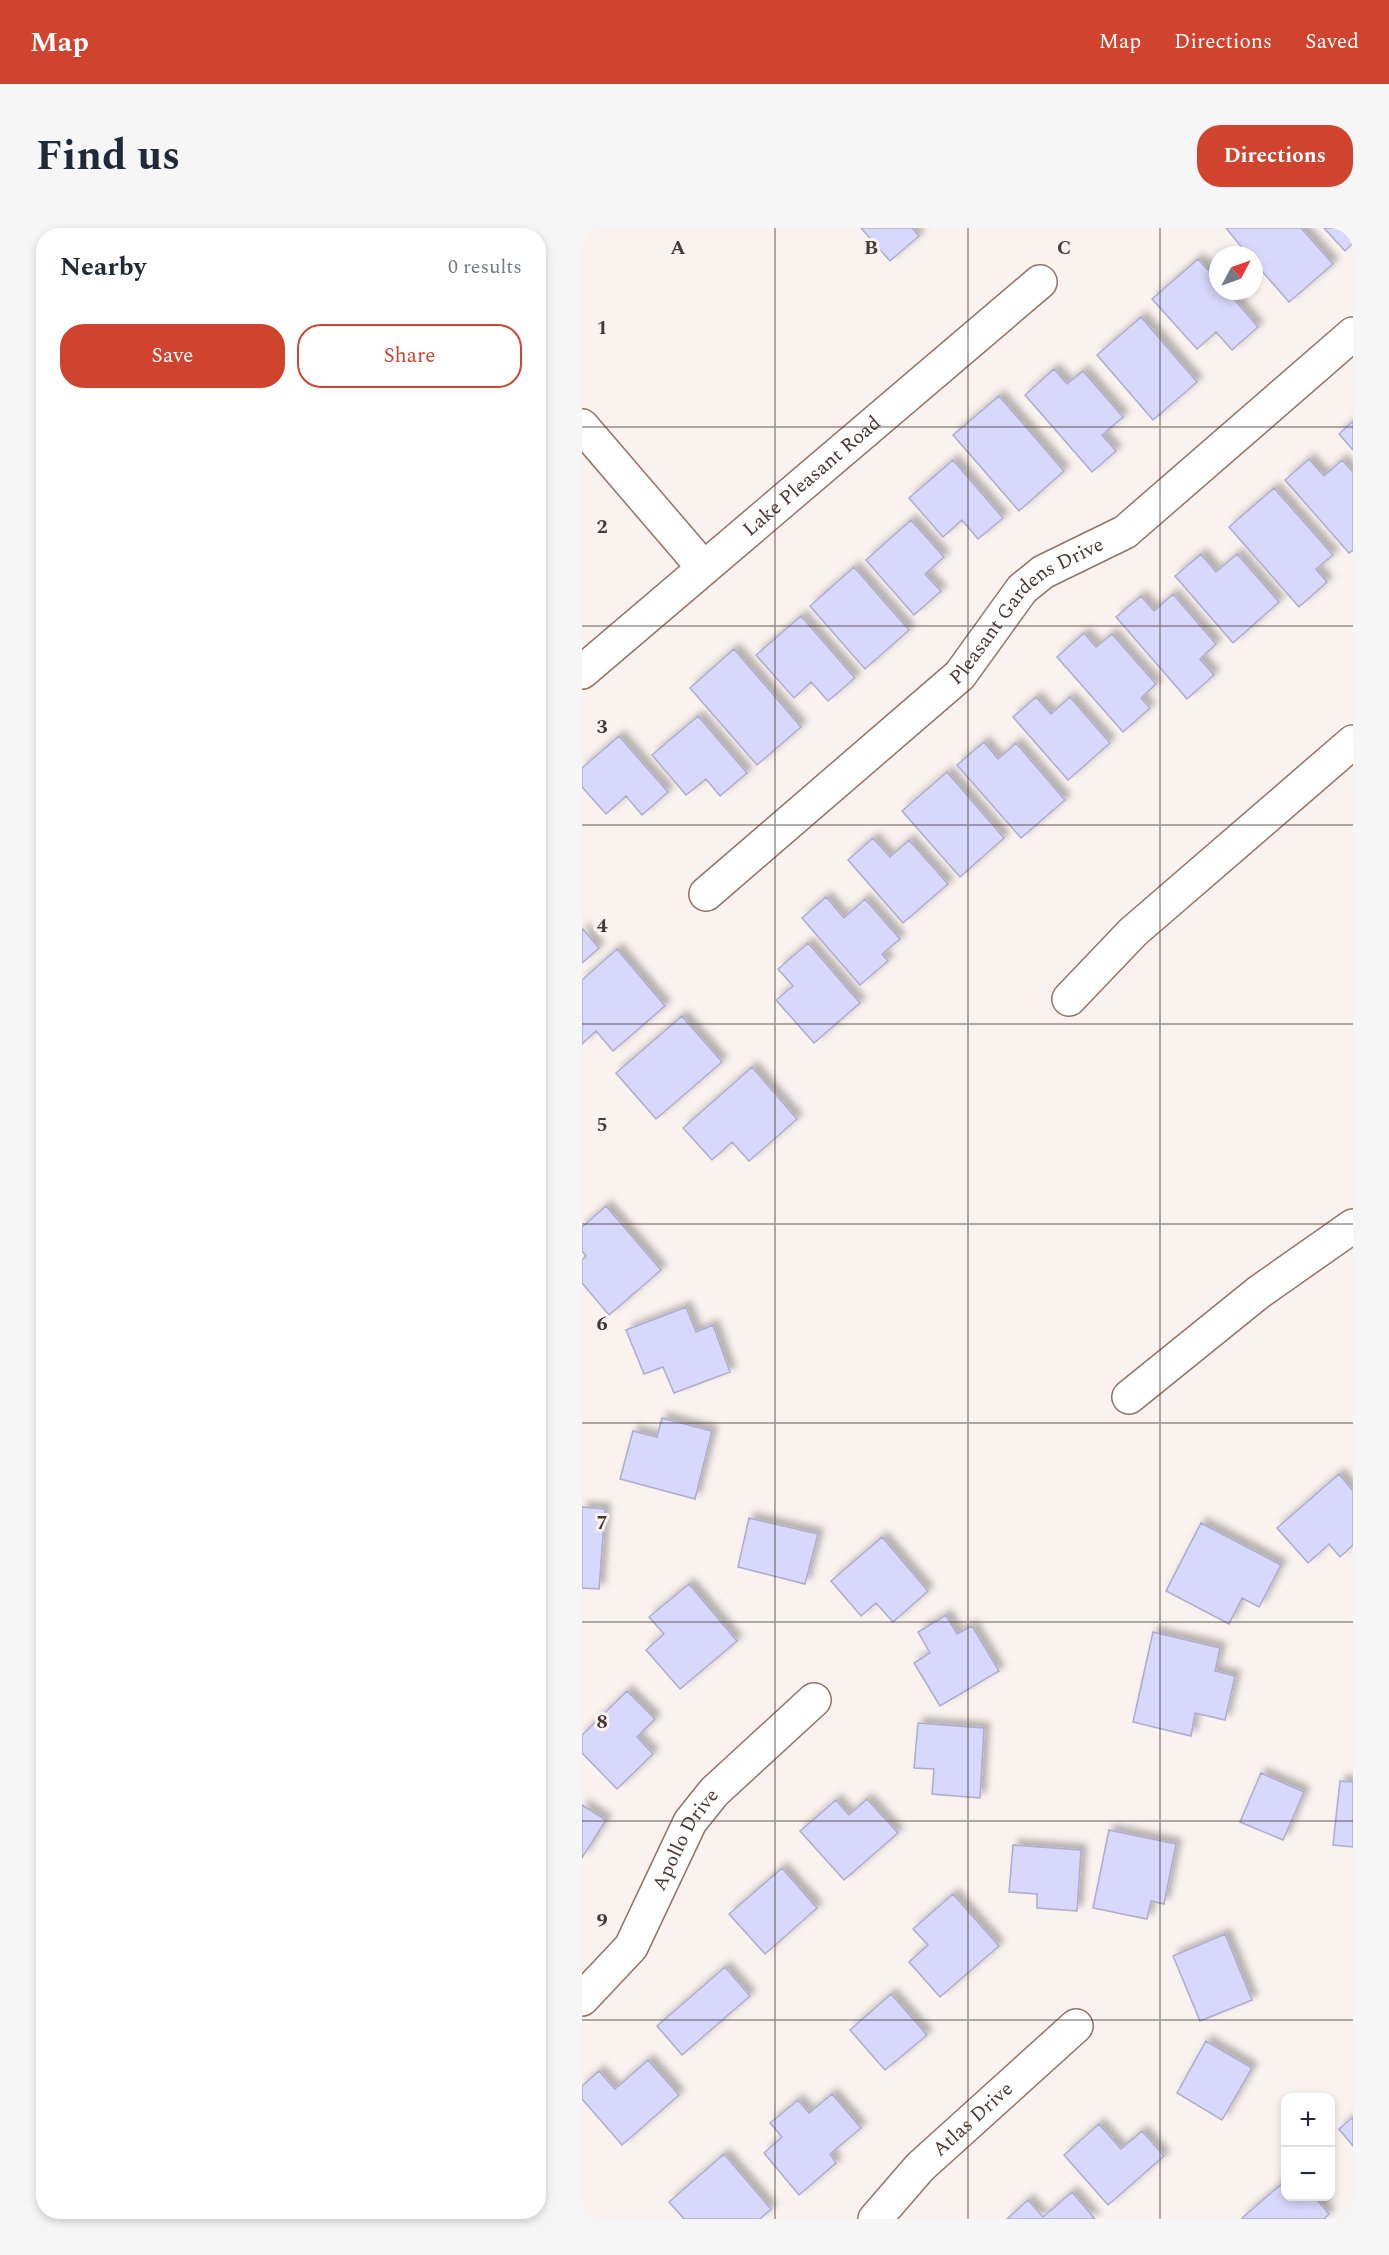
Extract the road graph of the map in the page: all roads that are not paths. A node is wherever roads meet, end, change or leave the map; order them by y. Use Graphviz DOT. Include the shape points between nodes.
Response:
graph roads {
  1 [pos="1040,282"];
  2 [pos="1353,334"];
  3 [pos="582,426"];
  4 [pos="703,567"];
  5 [pos="582,672"];
  6 [pos="1353,742"];
  7 [pos="706,894"];
  8 [pos="1069,999"];
  9 [pos="1353,1226"];
  10 [pos="1129,1397"];
  11 [pos="814,1700"];
  12 [pos="582,1999"];
  13 [pos="1076,2025"];
  14 [pos="875,2219"];
  1 -- 4 [label="street, Lake Pleasant Road"];
  2 -- 7 [label="street, Pleasant Gardens Drive" via="1125,532 1043,572 1022,589 960,675"];
  3 -- 4 [label="street"];
  4 -- 5 [label="street, Lake Pleasant Road"];
  6 -- 8 [label="street" via="1133,932"];
  9 -- 10 [label="street" via="1259,1293"];
  11 -- 12 [label="street, Apollo Drive" via="714,1792 690,1821 631,1947"];
  13 -- 14 [label="street, Atlas Drive" via="920,2167"];
}
